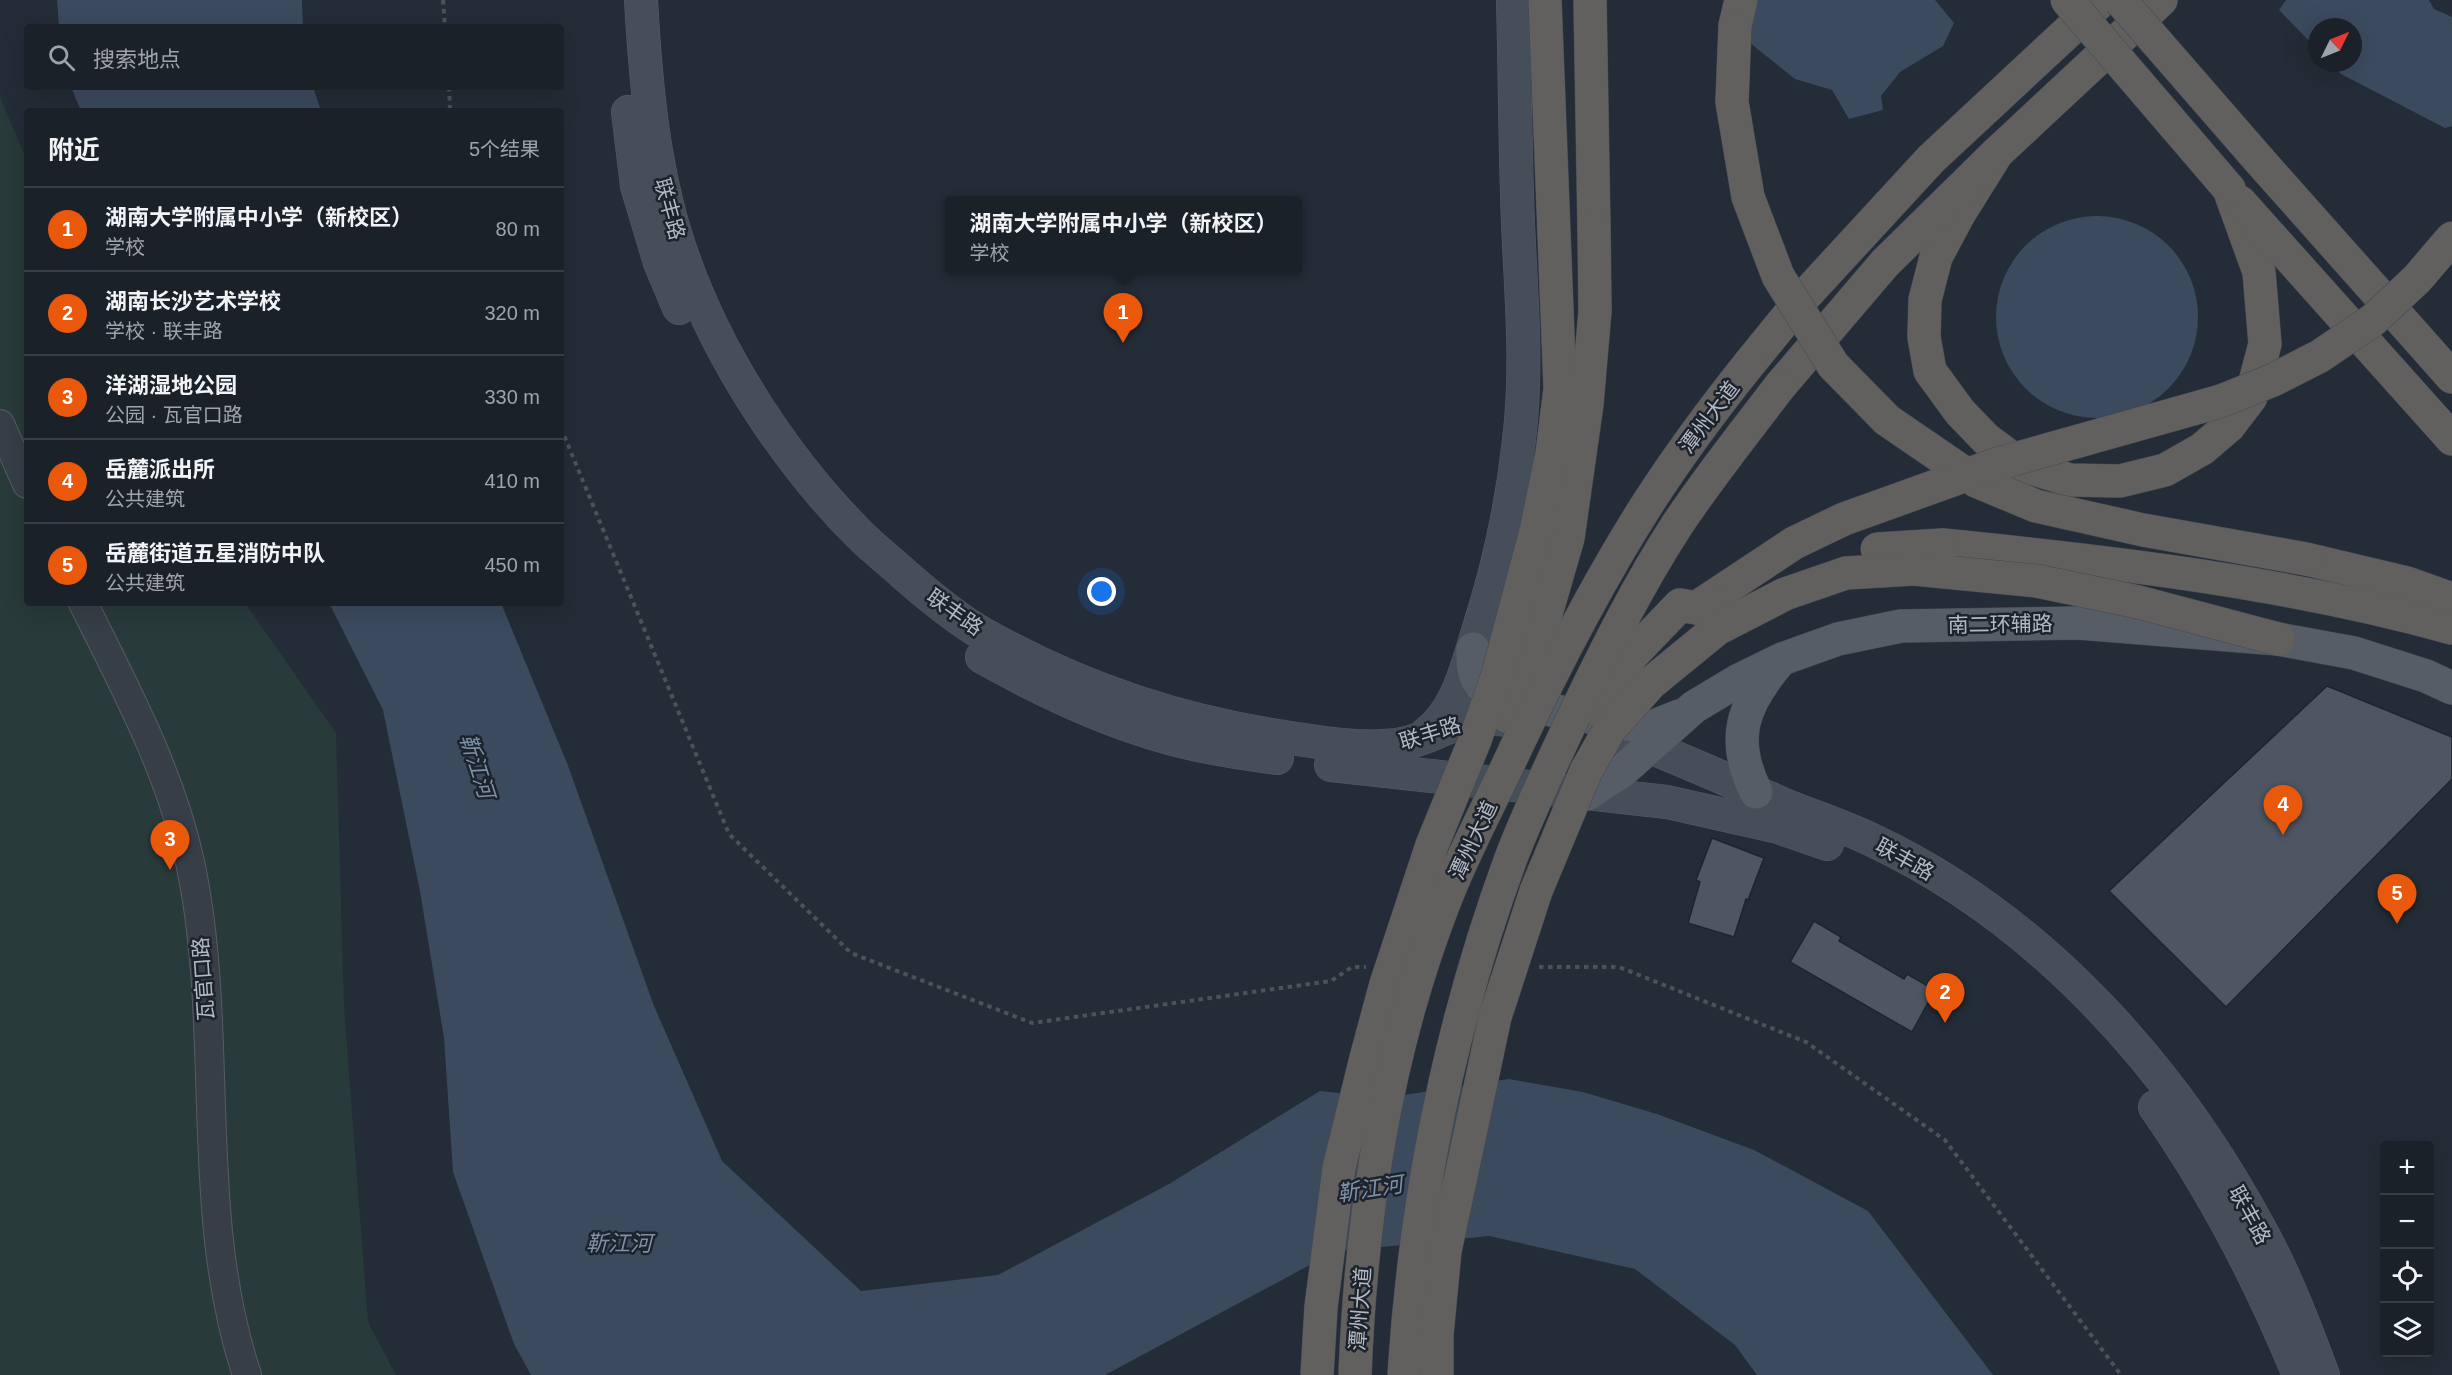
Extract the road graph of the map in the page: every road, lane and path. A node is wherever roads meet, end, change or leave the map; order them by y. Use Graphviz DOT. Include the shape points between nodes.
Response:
graph roads {
  1 [pos="443,0"];
  2 [pos="620,0"];
  3 [pos="641,0"];
  4 [pos="1513,0"];
  5 [pos="1545,0"];
  6 [pos="1590,0"];
  7 [pos="1741,0"];
  8 [pos="2067,0"];
  9 [pos="2102,0"];
  10 [pos="2120,0"];
  11 [pos="2162,0"];
  12 [pos="445,24"];
  13 [pos="449,90"];
  14 [pos="450,108"];
  15 [pos="1997,153"];
  16 [pos="2229,189"];
  17 [pos="2452,238"];
  18 [pos="2452,377"];
  19 [pos="0,401"];
  20 [pos="0,424"];
  21 [pos="564,435"];
  22 [pos="2452,439"];
  23 [pos="24,454"];
  24 [pos="24,477"];
  25 [pos="2452,599"];
  26 [pos="84,606"];
  27 [pos="94,606"];
  28 [pos="1696,608"];
  29 [pos="2452,628"];
  30 [pos="2278,639"];
  31 [pos="1473,650"];
  32 [pos="1782,659"];
  33 [pos="2452,688"];
  34 [pos="1694,707"];
  35 [pos="1422,737"];
  36 [pos="1650,747"];
  37 [pos="1756,792"];
  38 [pos="1587,794"];
  39 [pos="1538,967"];
  40 [pos="1381,975"];
  41 [pos="1495,1017"];
  42 [pos="247,1375"];
  43 [pos="259,1375"];
  44 [pos="1317,1375"];
  45 [pos="1355,1375"];
  46 [pos="1404,1375"];
  47 [pos="1437,1375"];
  48 [pos="2121,1375"];
  49 [pos="2299,1375"];
  50 [pos="2323,1375"];
  1 -- 12 [label="path"];
  2 -- 38 [label="main road, 联丰路" via="637,186 660,263 687,326 725,396 765,454 814,515 878,580 954,641 1039,688 1133,726 1207,747 1282,759"];
  3 -- 35 [label="main road, 联丰路" via="654,143 684,262 738,377 813,482 861,536 981,633 1073,678 1143,704 1209,723 1272,735 1373,747 1403,744"];
  4 -- 31 [label="main road" via="1523,355 1520,439 1497,572"];
  5 -- 40 [label="highway, bridge" via="1560,366 1552,453 1498,674"];
  6 -- 40 [label="highway, bridge" via="1595,311 1587,404 1568,538 1523,679 1459,829"];
  7 -- 25 [label="highway, bridge" via="1735,26 1732,102 1748,197 1778,276 1833,365 1887,420 1976,481 2036,506 2306,559 2407,583"];
  8 -- 16 [label="highway, bridge"];
  9 -- 45 [label="highway, 潭州大道, bridge" via="1932,159 1802,299 1666,476 1556,663 1443,904 1406,1023 1383,1121 1365,1239"];
  10 -- 18 [label="highway, bridge"];
  11 -- 15 [label="highway"];
  13 -- 14 [label="path"];
  15 -- 16 [label="highway" via="1936,257 1925,300 1924,337 1930,371 1986,439 2021,465 2070,480 2120,481 2165,470 2202,449 2229,426 2251,397 2265,344 2259,272"];
  15 -- 46 [label="highway, 潭州大道, bridge" via="1885,263 1780,386 1677,526 1610,639 1512,856 1460,1022 1417,1232"];
  16 -- 22 [label="highway"];
  17 -- 28 [label="highway, bridge" via="2417,279 2373,320 2320,356 2273,380 2221,401 1997,464 1844,519 1794,543"];
  19 -- 23 [label="street"];
  20 -- 24 [label="street"];
  21 -- 40 [label="path" via="729,834 851,953 1032,1023 1330,981 1352,967"];
  26 -- 42 [label="street, 瓦官口路" via="156,755 190,862 205,981 220,1261 231,1322"];
  27 -- 43 [label="street" via="162,747 199,862 214,982 237,1304"];
  28 -- 29 [label="highway, bridge" via="1804,562 1873,549 1942,545 2063,557 2290,591"];
  28 -- 41 [label="highway, bridge" via="1680,605 1632,655 1583,734 1518,899"];
  30 -- 32 [label="main road, 南二环辅路" via="2079,623 1901,626 1838,639"];
  30 -- 33 [label="main road, 南二环辅路" via="2354,653"];
  30 -- 41 [label="highway, bridge" via="2138,602 2037,581 1914,569 1846,573 1785,594 1717,629 1651,683 1610,729 1586,771 1536,891"];
  31 -- 34 [label="main road" via="1472,667 1477,680 1489,694 1502,701 1649,728"];
  31 -- 35 [label="main road" via="1451,707 1439,725"];
  32 -- 34 [label="main road, 南二环辅路"];
  32 -- 37 [label="main road" via="1760,685 1747,709 1742,752 1745,770"];
  34 -- 36 [label="main road, 南二环辅路"];
  35 -- 36 [label="main road, 联丰路" via="1472,719 1494,719 1598,732"];
  36 -- 37 [label="main road, 联丰路"];
  36 -- 38 [label="main road, 南二环辅路"];
  37 -- 50 [label="main road, 联丰路" via="1873,840 1965,894 2045,954 2122,1031 2208,1142 2263,1234"];
  38 -- 49 [label="main road, 联丰路" via="1667,802 1778,827 1828,844 1879,866 1995,940 2043,980 2108,1046 2181,1144 2240,1245"];
  39 -- 48 [label="path" via="1619,967 1806,1042 1945,1140"];
  40 -- 44 [label="highway, bridge" via="1339,1168 1322,1296"];
  41 -- 47 [label="highway, bridge" via="1446,1251"];
}
